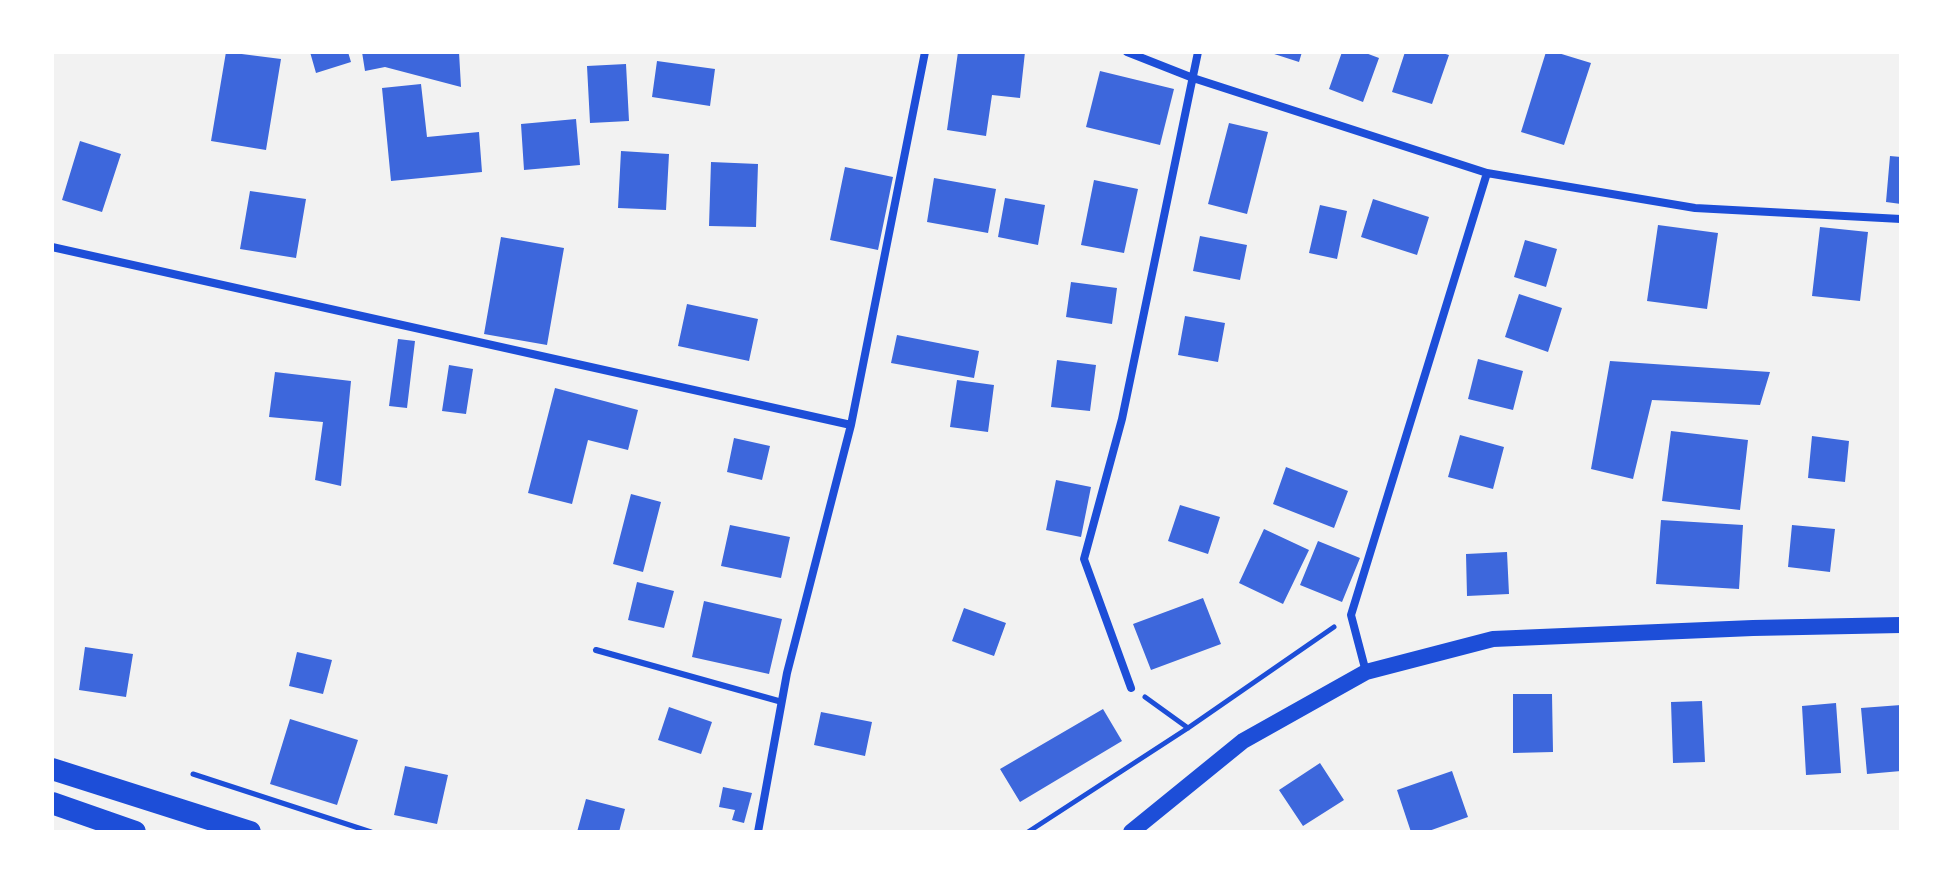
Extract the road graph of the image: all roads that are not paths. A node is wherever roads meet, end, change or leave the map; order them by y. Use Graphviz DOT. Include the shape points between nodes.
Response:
graph roads {
  1 [pos="925,52"];
  2 [pos="1127,52"];
  3 [pos="1198,52"];
  4 [pos="1193,78"];
  5 [pos="1487,173"];
  6 [pos="1901,219"];
  7 [pos="52,247"];
  8 [pos="851,425"];
  9 [pos="1901,625"];
  10 [pos="596,650"];
  11 [pos="1366,672"];
  12 [pos="1131,688"];
  13 [pos="782,702"];
  14 [pos="52,769"];
  15 [pos="52,803"];
  16 [pos="135,832"];
  17 [pos="250,832"];
  18 [pos="758,832"];
  19 [pos="1131,832"];
  1 -- 8 [label="street"];
  2 -- 4 [label="street"];
  3 -- 4 [label="street"];
  4 -- 5 [label="street"];
  4 -- 12 [label="street" via="1122,419 1084,559"];
  5 -- 6 [label="street" via="1695,208"];
  5 -- 11 [label="street" via="1351,615"];
  7 -- 8 [label="street"];
  8 -- 13 [label="street"];
  9 -- 11 [label="main road" via="1493,639"];
  10 -- 13 [label="lane"];
  11 -- 19 [label="main road" via="1243,741"];
  13 -- 18 [label="street"];
  14 -- 17 [label="highway"];
  15 -- 16 [label="highway"];
}
